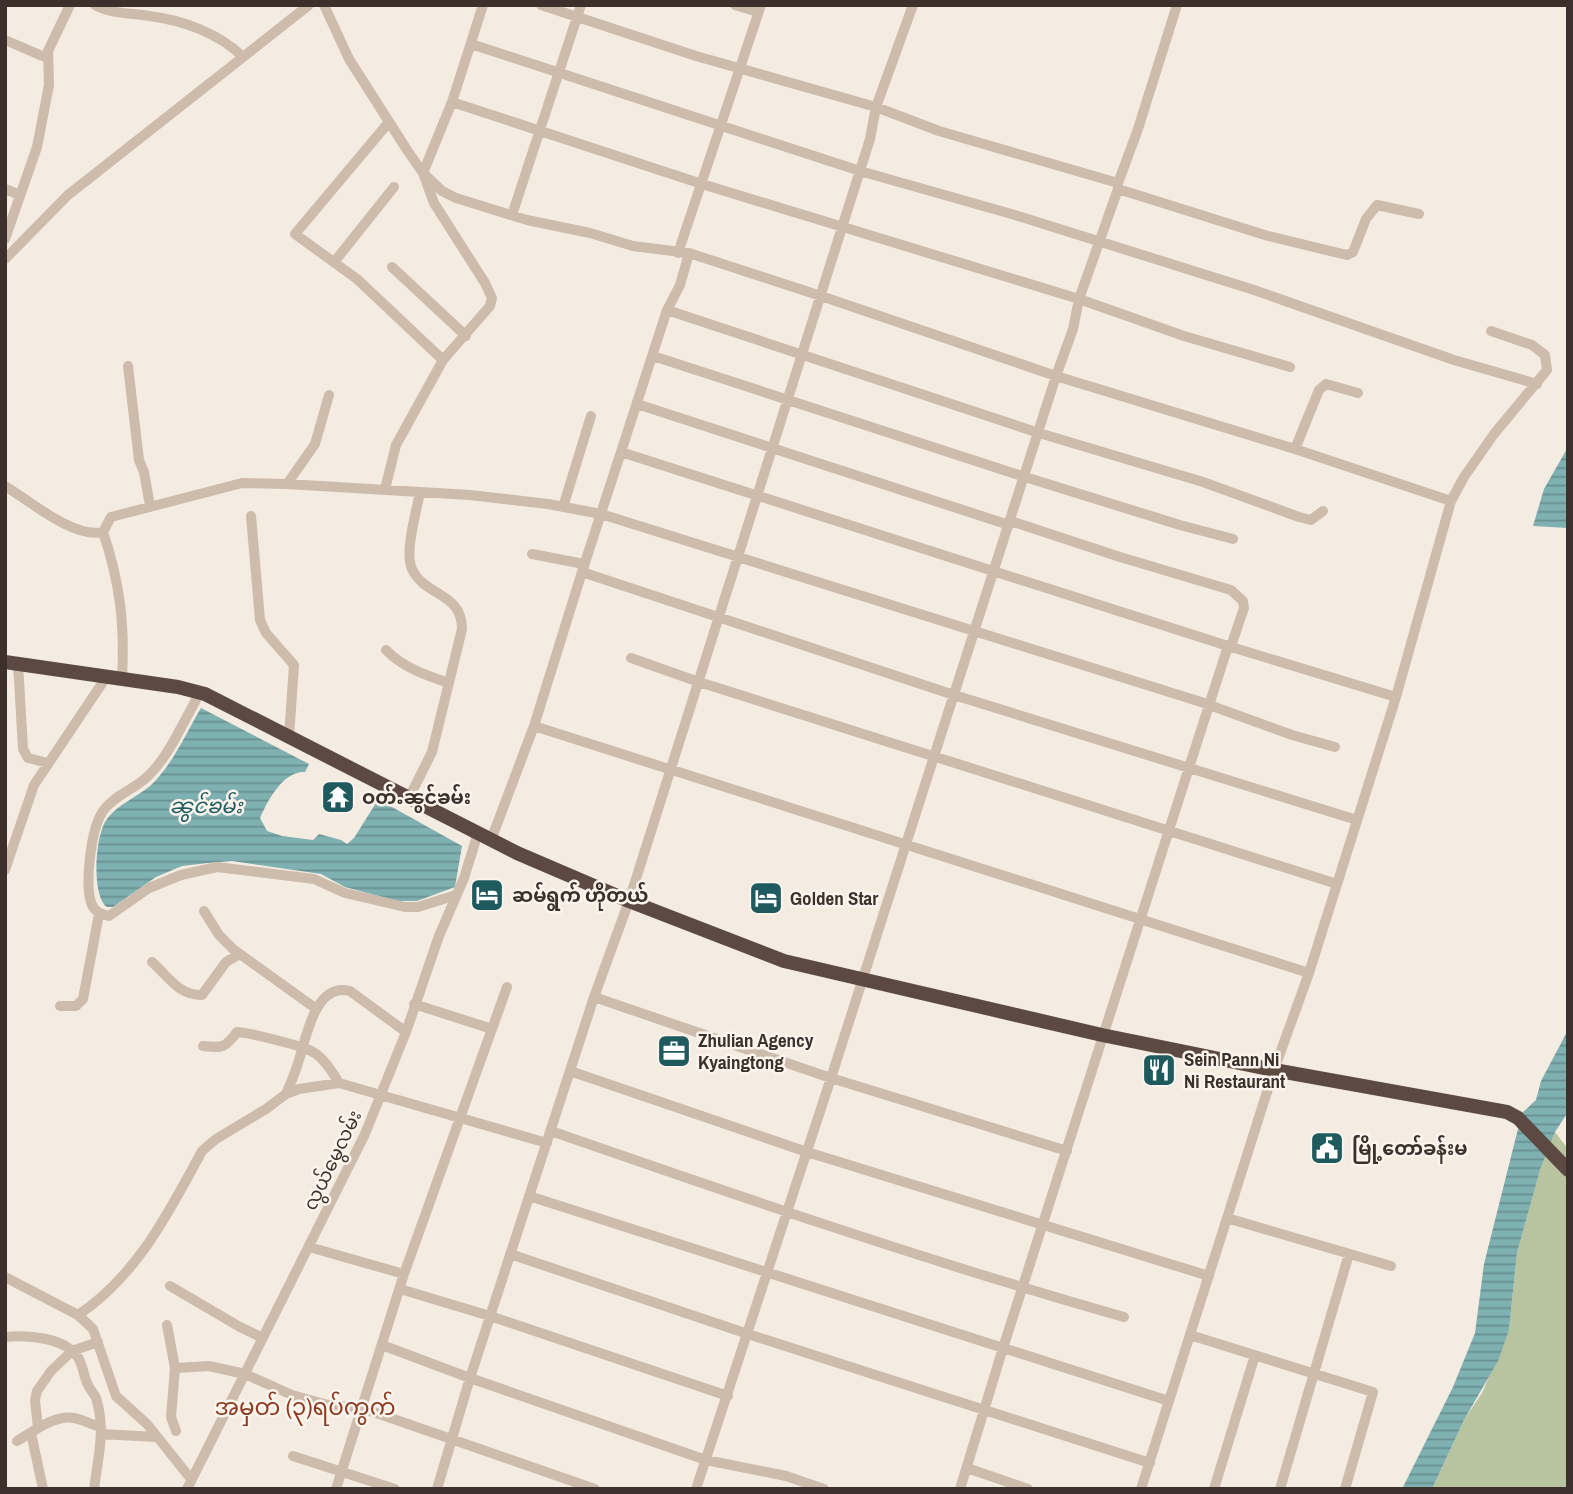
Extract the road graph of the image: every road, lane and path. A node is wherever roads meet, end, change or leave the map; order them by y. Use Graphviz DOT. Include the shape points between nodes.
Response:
graph roads {
  1 [pos="70,5"];
  2 [pos="95,5"];
  3 [pos="324,5"];
  4 [pos="483,5"];
  5 [pos="541,5"];
  6 [pos="581,5"];
  7 [pos="735,5"];
  8 [pos="913,5"];
  9 [pos="1177,5"];
  10 [pos="300,8"];
  11 [pos="760,9"];
  12 [pos="577,17"];
  13 [pos="5,40"];
  14 [pos="471,44"];
  15 [pos="243,57"];
  16 [pos="47,58"];
  17 [pos="739,69"];
  18 [pos="560,73"];
  19 [pos="452,102"];
  20 [pos="876,107"];
  21 [pos="389,122"];
  22 [pos="720,125"];
  23 [pos="541,131"];
  24 [pos="860,171"];
  25 [pos="424,173"];
  26 [pos="702,184"];
  27 [pos="1118,186"];
  28 [pos="394,187"];
  29 [pos="5,189"];
  30 [pos="19,195"];
  31 [pos="1419,214"];
  32 [pos="512,215"];
  33 [pos="842,228"];
  34 [pos="5,239"];
  35 [pos="1099,243"];
  36 [pos="683,253"];
  37 [pos="7,254"];
  38 [pos="335,261"];
  39 [pos="392,267"];
  40 [pos="821,296"];
  41 [pos="1079,299"];
  42 [pos="667,310"];
  43 [pos="1491,331"];
  44 [pos="466,336"];
  45 [pos="653,356"];
  46 [pos="802,356"];
  47 [pos="443,360"];
  48 [pos="128,366"];
  49 [pos="1290,367"];
  50 [pos="1056,376"];
  51 [pos="1537,384"];
  52 [pos="1358,393"];
  53 [pos="329,395"];
  54 [pos="788,400"];
  55 [pos="637,404"];
  56 [pos="591,416"];
  57 [pos="1038,433"];
  58 [pos="773,447"];
  59 [pos="1295,449"];
  60 [pos="621,452"];
  61 [pos="1025,477"];
  62 [pos="287,484"];
  63 [pos="5,486"];
  64 [pos="385,489"];
  65 [pos="420,492"];
  66 [pos="757,496"];
  67 [pos="1451,501"];
  68 [pos="150,506"];
  69 [pos="563,507"];
  70 [pos="1323,511"];
  71 [pos="601,514"];
  72 [pos="251,516"];
  73 [pos="1010,523"];
  74 [pos="103,532"];
  75 [pos="1233,539"];
  76 [pos="532,554"];
  77 [pos="738,556"];
  78 [pos="583,568"];
  79 [pos="994,571"];
  80 [pos="719,618"];
  81 [pos="975,631"];
  82 [pos="1230,646"];
  83 [pos="386,650"];
  84 [pos="631,658"];
  85 [pos="11,663"];
  86 [pos="114,677"];
  87 [pos="699,682"];
  88 [pos="449,683"];
  89 [pos="200,693"];
  90 [pos="954,695"];
  91 [pos="1396,697"];
  92 [pos="1210,705"];
  93 [pos="534,726"];
  94 [pos="289,737"];
  95 [pos="1335,747"];
  96 [pos="935,755"];
  97 [pos="48,763"];
  98 [pos="1188,769"];
  99 [pos="670,770"];
  100 [pos="410,798"];
  101 [pos="1357,820"];
  102 [pos="1170,830"];
  103 [pos="484,837"];
  104 [pos="906,845"];
  105 [pos="5,870"];
  106 [pos="1337,884"];
  107 [pos="456,895"];
  108 [pos="629,901"];
  109 [pos="204,911"];
  110 [pos="99,914"];
  111 [pos="1141,918"];
  112 [pos="240,954"];
  113 [pos="152,962"];
  114 [pos="1309,973"];
  115 [pos="863,979"];
  116 [pos="507,987"];
  117 [pos="594,997"];
  118 [pos="414,1004"];
  119 [pos="60,1006"];
  120 [pos="315,1008"];
  121 [pos="492,1029"];
  122 [pos="406,1032"];
  123 [pos="1102,1035"];
  124 [pos="203,1046"];
  125 [pos="303,1046"];
  126 [pos="1274,1070"];
  127 [pos="570,1071"];
  128 [pos="831,1078"];
  129 [pos="339,1083"];
  130 [pos="286,1094"];
  131 [pos="382,1094"];
  132 [pos="460,1119"];
  133 [pos="551,1130"];
  134 [pos="547,1143"];
  135 [pos="1068,1151"];
  136 [pos="807,1152"];
  137 [pos="1568,1170"];
  138 [pos="529,1196"];
  139 [pos="787,1213"];
  140 [pos="1227,1218"];
  141 [pos="1044,1226"];
  142 [pos="309,1247"];
  143 [pos="510,1254"];
  144 [pos="1349,1254"];
  145 [pos="1391,1266"];
  146 [pos="768,1273"];
  147 [pos="404,1274"];
  148 [pos="1209,1276"];
  149 [pos="5,1277"];
  150 [pos="170,1286"];
  151 [pos="400,1289"];
  152 [pos="1024,1289"];
  153 [pos="78,1315"];
  154 [pos="490,1316"];
  155 [pos="1124,1317"];
  156 [pos="167,1325"];
  157 [pos="748,1334"];
  158 [pos="1190,1335"];
  159 [pos="5,1337"];
  160 [pos="263,1338"];
  161 [pos="98,1342"];
  162 [pos="382,1345"];
  163 [pos="1003,1348"];
  164 [pos="72,1350"];
  165 [pos="1255,1355"];
  166 [pos="175,1368"];
  167 [pos="245,1374"];
  168 [pos="1314,1374"];
  169 [pos="470,1378"];
  170 [pos="728,1396"];
  171 [pos="1169,1401"];
  172 [pos="362,1408"];
  173 [pos="984,1409"];
  174 [pos="35,1431"];
  175 [pos="101,1431"];
  176 [pos="176,1431"];
  177 [pos="156,1437"];
  178 [pos="453,1440"];
  179 [pos="17,1441"];
  180 [pos="293,1456"];
  181 [pos="706,1460"];
  182 [pos="1150,1463"];
  183 [pos="967,1468"];
  184 [pos="341,1471"];
  185 [pos="189,1484"];
  186 [pos="43,1489"];
  187 [pos="94,1489"];
  188 [pos="336,1489"];
  189 [pos="395,1489"];
  190 [pos="437,1489"];
  191 [pos="595,1489"];
  192 [pos="696,1489"];
  193 [pos="824,1489"];
  194 [pos="960,1489"];
  195 [pos="1028,1489"];
  196 [pos="1142,1489"];
  197 [pos="1214,1489"];
  198 [pos="1280,1489"];
  199 [pos="1345,1489"];
  1 -- 16 [label="street"];
  2 -- 15 [label="street" via="182,23 215,36"];
  3 -- 21 [label="street" via="349,60"];
  4 -- 14 [label="street"];
  5 -- 12 [label="street"];
  6 -- 12 [label="street"];
  7 -- 11 [label="street"];
  8 -- 20 [label="street"];
  9 -- 27 [label="street"];
  10 -- 15 [label="street"];
  11 -- 17 [label="street, လွယ်မွေလမ်း"];
  12 -- 17 [label="street"];
  12 -- 18 [label="street"];
  13 -- 16 [label="street"];
  14 -- 18 [label="street"];
  14 -- 19 [label="street"];
  15 -- 37 [label="street" via="68,195"];
  16 -- 30 [label="street" via="49,85 42,125"];
  17 -- 20 [label="street"];
  17 -- 22 [label="street, လွယ်မွေလမ်း"];
  18 -- 22 [label="street"];
  18 -- 23 [label="street"];
  19 -- 23 [label="street"];
  19 -- 25 [label="street"];
  20 -- 24 [label="street"];
  20 -- 27 [label="street"];
  21 -- 25 [label="street"];
  21 -- 38 [label="street" via="296,229 300,239"];
  22 -- 24 [label="street"];
  22 -- 26 [label="street, လွယ်မွေလမ်း"];
  23 -- 26 [label="street"];
  23 -- 32 [label="street"];
  24 -- 33 [label="street"];
  24 -- 35 [label="street"];
  25 -- 32 [label="street" via="456,198"];
  25 -- 44 [label="street" via="434,203 492,298"];
  26 -- 33 [label="street"];
  26 -- 36 [label="street, လွယ်မွေလမ်း" via="683,233"];
  27 -- 31 [label="street" via="1268,236 1347,255 1353,252 1377,205"];
  27 -- 35 [label="street"];
  28 -- 38 [label="street"];
  29 -- 30 [label="street"];
  30 -- 34 [label="street"];
  32 -- 36 [label="street" via="633,246"];
  33 -- 40 [label="street"];
  33 -- 41 [label="street"];
  35 -- 41 [label="street"];
  35 -- 51 [label="street"];
  36 -- 40 [label="street"];
  36 -- 42 [label="street, လွယ်မွေလမ်း" via="680,285"];
  38 -- 47 [label="street"];
  39 -- 44 [label="street"];
  40 -- 46 [label="street"];
  40 -- 50 [label="street"];
  41 -- 49 [label="street"];
  41 -- 50 [label="street"];
  42 -- 45 [label="street, လွယ်မွေလမ်း"];
  42 -- 46 [label="street"];
  43 -- 51 [label="street" via="1532,345 1545,355 1547,370"];
  44 -- 47 [label="street"];
  45 -- 54 [label="street"];
  45 -- 55 [label="street, လွယ်မွေလမ်း"];
  46 -- 54 [label="street"];
  46 -- 57 [label="street"];
  47 -- 64 [label="street" via="396,445"];
  48 -- 68 [label="street" via="139,460"];
  50 -- 57 [label="street"];
  50 -- 59 [label="street"];
  51 -- 67 [label="street" via="1494,434"];
  52 -- 59 [label="street" via="1326,384"];
  53 -- 62 [label="street" via="315,444"];
  54 -- 58 [label="street"];
  54 -- 61 [label="street"];
  55 -- 58 [label="street"];
  55 -- 60 [label="street, လွယ်မွေလမ်း"];
  56 -- 69 [label="street"];
  57 -- 61 [label="street"];
  57 -- 70 [label="street" via="1311,520"];
  58 -- 66 [label="street"];
  58 -- 73 [label="street"];
  59 -- 67 [label="street"];
  60 -- 66 [label="street"];
  60 -- 71 [label="street, လွယ်မွေလမ်း"];
  61 -- 73 [label="street"];
  61 -- 75 [label="street"];
  62 -- 64 [label="street"];
  62 -- 68 [label="street" via="242,483"];
  63 -- 74 [label="street" via="76,530"];
  64 -- 65 [label="street"];
  65 -- 69 [label="street"];
  65 -- 88 [label="street" via="409,554 411,567 428,587 451,601 462,619"];
  66 -- 77 [label="street"];
  66 -- 79 [label="street"];
  67 -- 91 [label="street"];
  68 -- 74 [label="street" via="111,517"];
  69 -- 71 [label="street"];
  71 -- 77 [label="street"];
  71 -- 78 [label="street, လွယ်မွေလမ်း"];
  72 -- 94 [label="street" via="260,620 294,665"];
  73 -- 79 [label="street"];
  73 -- 82 [label="street" via="1231,590 1244,608"];
  74 -- 86 [label="street" via="116,569 124,638"];
  76 -- 78 [label="street"];
  77 -- 80 [label="street"];
  77 -- 81 [label="street"];
  78 -- 80 [label="street"];
  78 -- 93 [label="street, လွယ်မွေလမ်း"];
  79 -- 81 [label="street"];
  79 -- 82 [label="street"];
  80 -- 87 [label="street"];
  80 -- 90 [label="street"];
  81 -- 90 [label="street"];
  81 -- 92 [label="street"];
  82 -- 91 [label="street"];
  82 -- 92 [label="street"];
  83 -- 88 [label="street" via="419,673"];
  84 -- 87 [label="street"];
  85 -- 86 [label="highway"];
  85 -- 97 [label="street" via="23,749 28,758"];
  86 -- 89 [label="highway"];
  86 -- 97 [label="street"];
  87 -- 96 [label="street"];
  87 -- 99 [label="street"];
  88 -- 100 [label="street" via="432,752"];
  89 -- 94 [label="highway"];
  89 -- 110 [label="street" via="152,772 118,797 97,823 89,865 90,893"];
  90 -- 96 [label="street"];
  90 -- 98 [label="street"];
  91 -- 101 [label="street"];
  92 -- 95 [label="street"];
  92 -- 98 [label="street"];
  93 -- 99 [label="street"];
  93 -- 103 [label="street, လွယ်မွေလမ်း"];
  94 -- 100 [label="highway"];
  96 -- 102 [label="street"];
  96 -- 104 [label="street"];
  97 -- 105 [label="street" via="26,802"];
  98 -- 101 [label="street"];
  98 -- 102 [label="street"];
  99 -- 104 [label="street"];
  99 -- 108 [label="street"];
  100 -- 103 [label="highway"];
  101 -- 106 [label="street"];
  102 -- 106 [label="street"];
  102 -- 111 [label="street"];
  103 -- 107 [label="street, လွယ်မွေလမ်း"];
  103 -- 108 [label="highway"];
  104 -- 111 [label="street"];
  104 -- 115 [label="street"];
  106 -- 114 [label="street"];
  107 -- 110 [label="street" via="405,907 353,895 314,879 217,867 181,875 149,888 109,916"];
  107 -- 118 [label="street, လွယ်မွေလမ်း"];
  108 -- 115 [label="highway" via="784,961"];
  108 -- 117 [label="street"];
  109 -- 112 [label="street"];
  110 -- 119 [label="street" via="83,999 76,1006"];
  111 -- 114 [label="street"];
  111 -- 123 [label="street"];
  112 -- 113 [label="street" via="226,962 202,995 182,992"];
  112 -- 120 [label="street"];
  114 -- 126 [label="street"];
  115 -- 123 [label="highway"];
  115 -- 128 [label="street"];
  116 -- 121 [label="street"];
  117 -- 127 [label="street"];
  117 -- 128 [label="street"];
  118 -- 121 [label="street"];
  118 -- 122 [label="street, လွယ်မွေလမ်း"];
  120 -- 122 [label="street" via="335,991 350,991"];
  120 -- 125 [label="street"];
  121 -- 132 [label="street"];
  122 -- 131 [label="street, လွယ်မွေလမ်း"];
  123 -- 126 [label="highway"];
  123 -- 135 [label="street"];
  124 -- 125 [label="street" via="227,1045 237,1032"];
  125 -- 129 [label="street" via="327,1062"];
  125 -- 130 [label="street"];
  126 -- 137 [label="highway" via="1507,1112"];
  126 -- 140 [label="street"];
  127 -- 133 [label="street"];
  127 -- 136 [label="street"];
  128 -- 135 [label="street"];
  128 -- 136 [label="street"];
  129 -- 130 [label="street"];
  129 -- 131 [label="street"];
  130 -- 153 [label="street" via="202,1151 134,1265"];
  131 -- 132 [label="street"];
  131 -- 142 [label="street, လွယ်မွေလမ်း"];
  132 -- 134 [label="street"];
  132 -- 147 [label="street"];
  133 -- 134 [label="street"];
  133 -- 139 [label="street"];
  134 -- 138 [label="street"];
  135 -- 141 [label="street"];
  136 -- 139 [label="street"];
  136 -- 141 [label="street"];
  138 -- 143 [label="street"];
  138 -- 146 [label="street"];
  139 -- 146 [label="street"];
  139 -- 152 [label="street"];
  140 -- 144 [label="street"];
  140 -- 148 [label="street"];
  141 -- 148 [label="street"];
  141 -- 152 [label="street"];
  142 -- 147 [label="street"];
  142 -- 160 [label="street, လွယ်မွေလမ်း"];
  143 -- 154 [label="street"];
  143 -- 157 [label="street"];
  144 -- 145 [label="street"];
  144 -- 168 [label="street"];
  146 -- 157 [label="street"];
  146 -- 163 [label="street"];
  147 -- 151 [label="street"];
  148 -- 158 [label="street"];
  149 -- 153 [label="street"];
  150 -- 160 [label="street"];
  151 -- 154 [label="street"];
  151 -- 162 [label="street"];
  152 -- 155 [label="street"];
  152 -- 163 [label="street"];
  153 -- 161 [label="street" via="93,1329"];
  154 -- 169 [label="street"];
  154 -- 170 [label="street"];
  156 -- 166 [label="street"];
  157 -- 170 [label="street"];
  157 -- 173 [label="street"];
  158 -- 165 [label="street"];
  158 -- 171 [label="street"];
  159 -- 164 [label="street" via="60,1342"];
  160 -- 167 [label="street, လွယ်မွေလမ်း"];
  161 -- 164 [label="street"];
  161 -- 177 [label="street" via="116,1396"];
  162 -- 169 [label="street"];
  162 -- 172 [label="street"];
  163 -- 171 [label="street"];
  163 -- 173 [label="street"];
  164 -- 174 [label="street" via="37,1391"];
  164 -- 175 [label="street" via="95,1396"];
  165 -- 168 [label="street"];
  165 -- 197 [label="street"];
  166 -- 167 [label="street" via="209,1366"];
  166 -- 176 [label="street" via="171,1417"];
  167 -- 172 [label="street" via="292,1395"];
  167 -- 185 [label="street, လွယ်မွေလမ်း"];
  168 -- 198 [label="street"];
  168 -- 199 [label="street" via="1373,1392"];
  169 -- 178 [label="street"];
  169 -- 181 [label="street"];
  170 -- 181 [label="street"];
  171 -- 182 [label="street"];
  172 -- 178 [label="street"];
  172 -- 184 [label="street"];
  173 -- 182 [label="street"];
  173 -- 183 [label="street"];
  174 -- 175 [label="street" via="74,1418"];
  174 -- 179 [label="street"];
  174 -- 186 [label="street"];
  175 -- 177 [label="street"];
  175 -- 187 [label="street"];
  177 -- 185 [label="street"];
  178 -- 190 [label="street"];
  178 -- 191 [label="street"];
  180 -- 184 [label="street"];
  181 -- 192 [label="street"];
  181 -- 193 [label="street" via="786,1476"];
  182 -- 196 [label="street"];
  183 -- 194 [label="street"];
  183 -- 195 [label="street"];
  184 -- 188 [label="street"];
  184 -- 189 [label="street"];
}
